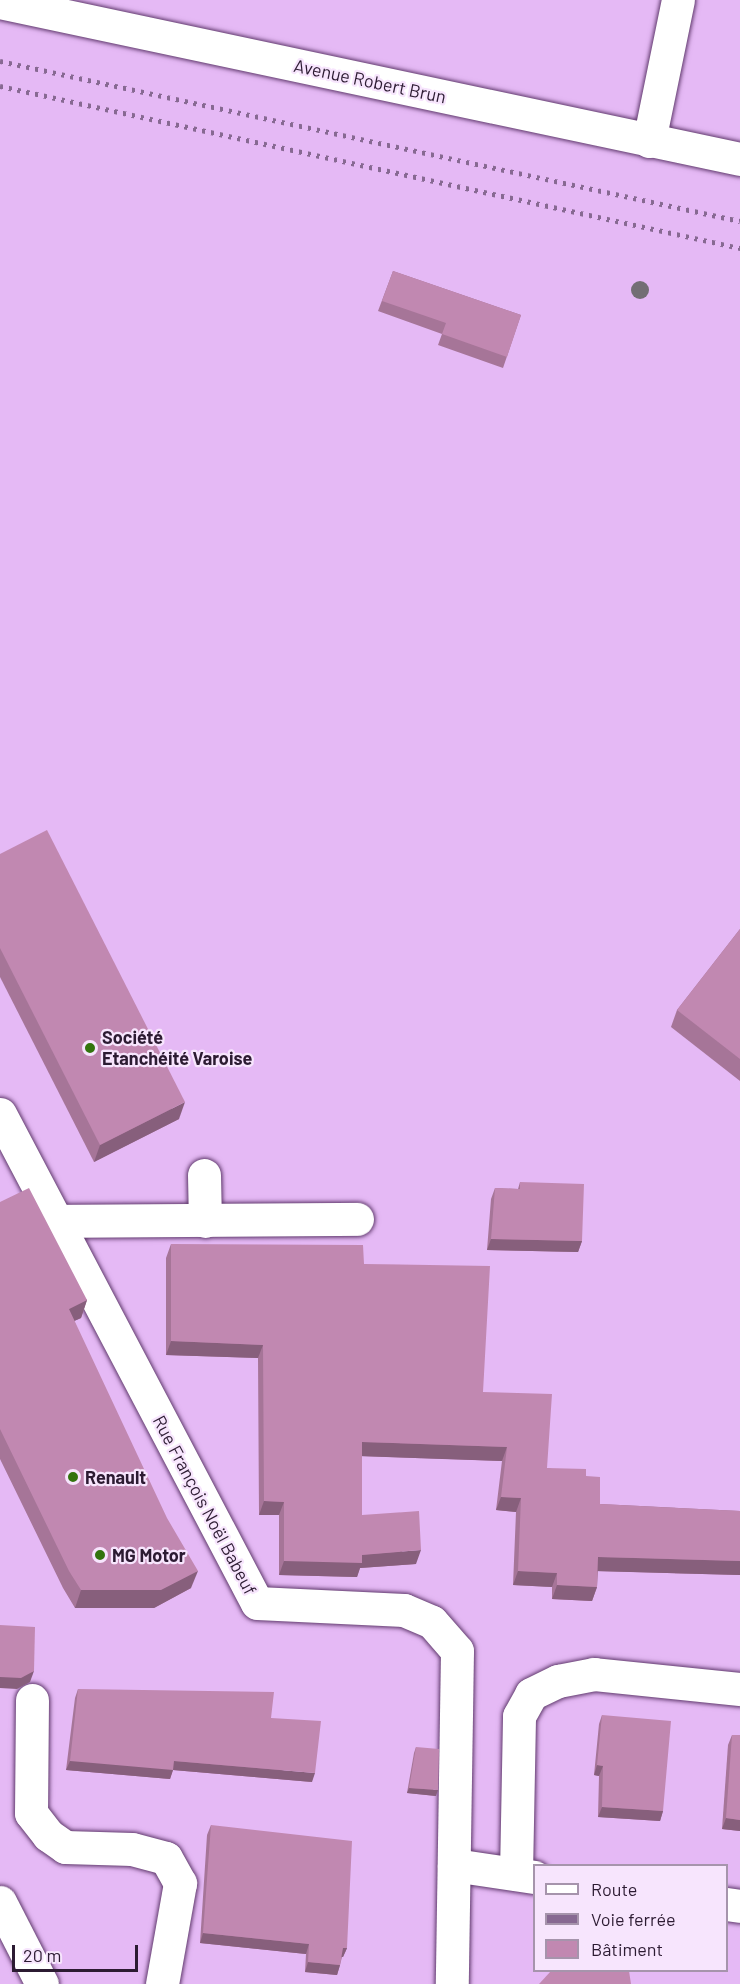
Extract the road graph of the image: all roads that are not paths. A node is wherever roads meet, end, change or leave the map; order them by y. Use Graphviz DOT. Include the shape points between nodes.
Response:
graph roads {
  1 [pos="678,0"];
  2 [pos="0,2"];
  3 [pos="116,14"];
  4 [pos="649,141"];
  5 [pos="740,159"];
  6 [pos="0,1114"];
  7 [pos="204,1175"];
  8 [pos="357,1219"];
  9 [pos="56,1221"];
  10 [pos="205,1221"];
  11 [pos="740,1689"];
  12 [pos="32,1700"];
  13 [pos="454,1865"];
  14 [pos="525,1876"];
  15 [pos="0,1902"];
  16 [pos="42,1984"];
  17 [pos="162,1984"];
  18 [pos="452,1984"];
  1 -- 4 [label="street"];
  2 -- 3 [label="street, Avenue Robert Brun"];
  3 -- 4 [label="street, Avenue Robert Brun"];
  4 -- 5 [label="street, Avenue Robert Brun"];
  6 -- 9 [label="street, Rue François Noël Babeuf"];
  7 -- 10 [label="street"];
  8 -- 10 [label="street"];
  9 -- 10 [label="street"];
  9 -- 13 [label="street, Rue François Noël Babeuf" via="257,1603 404,1610 432,1622 457,1651"];
  11 -- 14 [label="street" via="594,1674 558,1681 531,1694 519,1716"];
  12 -- 17 [label="street" via="31,1813 48,1835 65,1847 132,1849 166,1858 180,1883"];
  13 -- 14 [label="street"];
  13 -- 18 [label="street"];
  15 -- 16 [label="street"];
}
